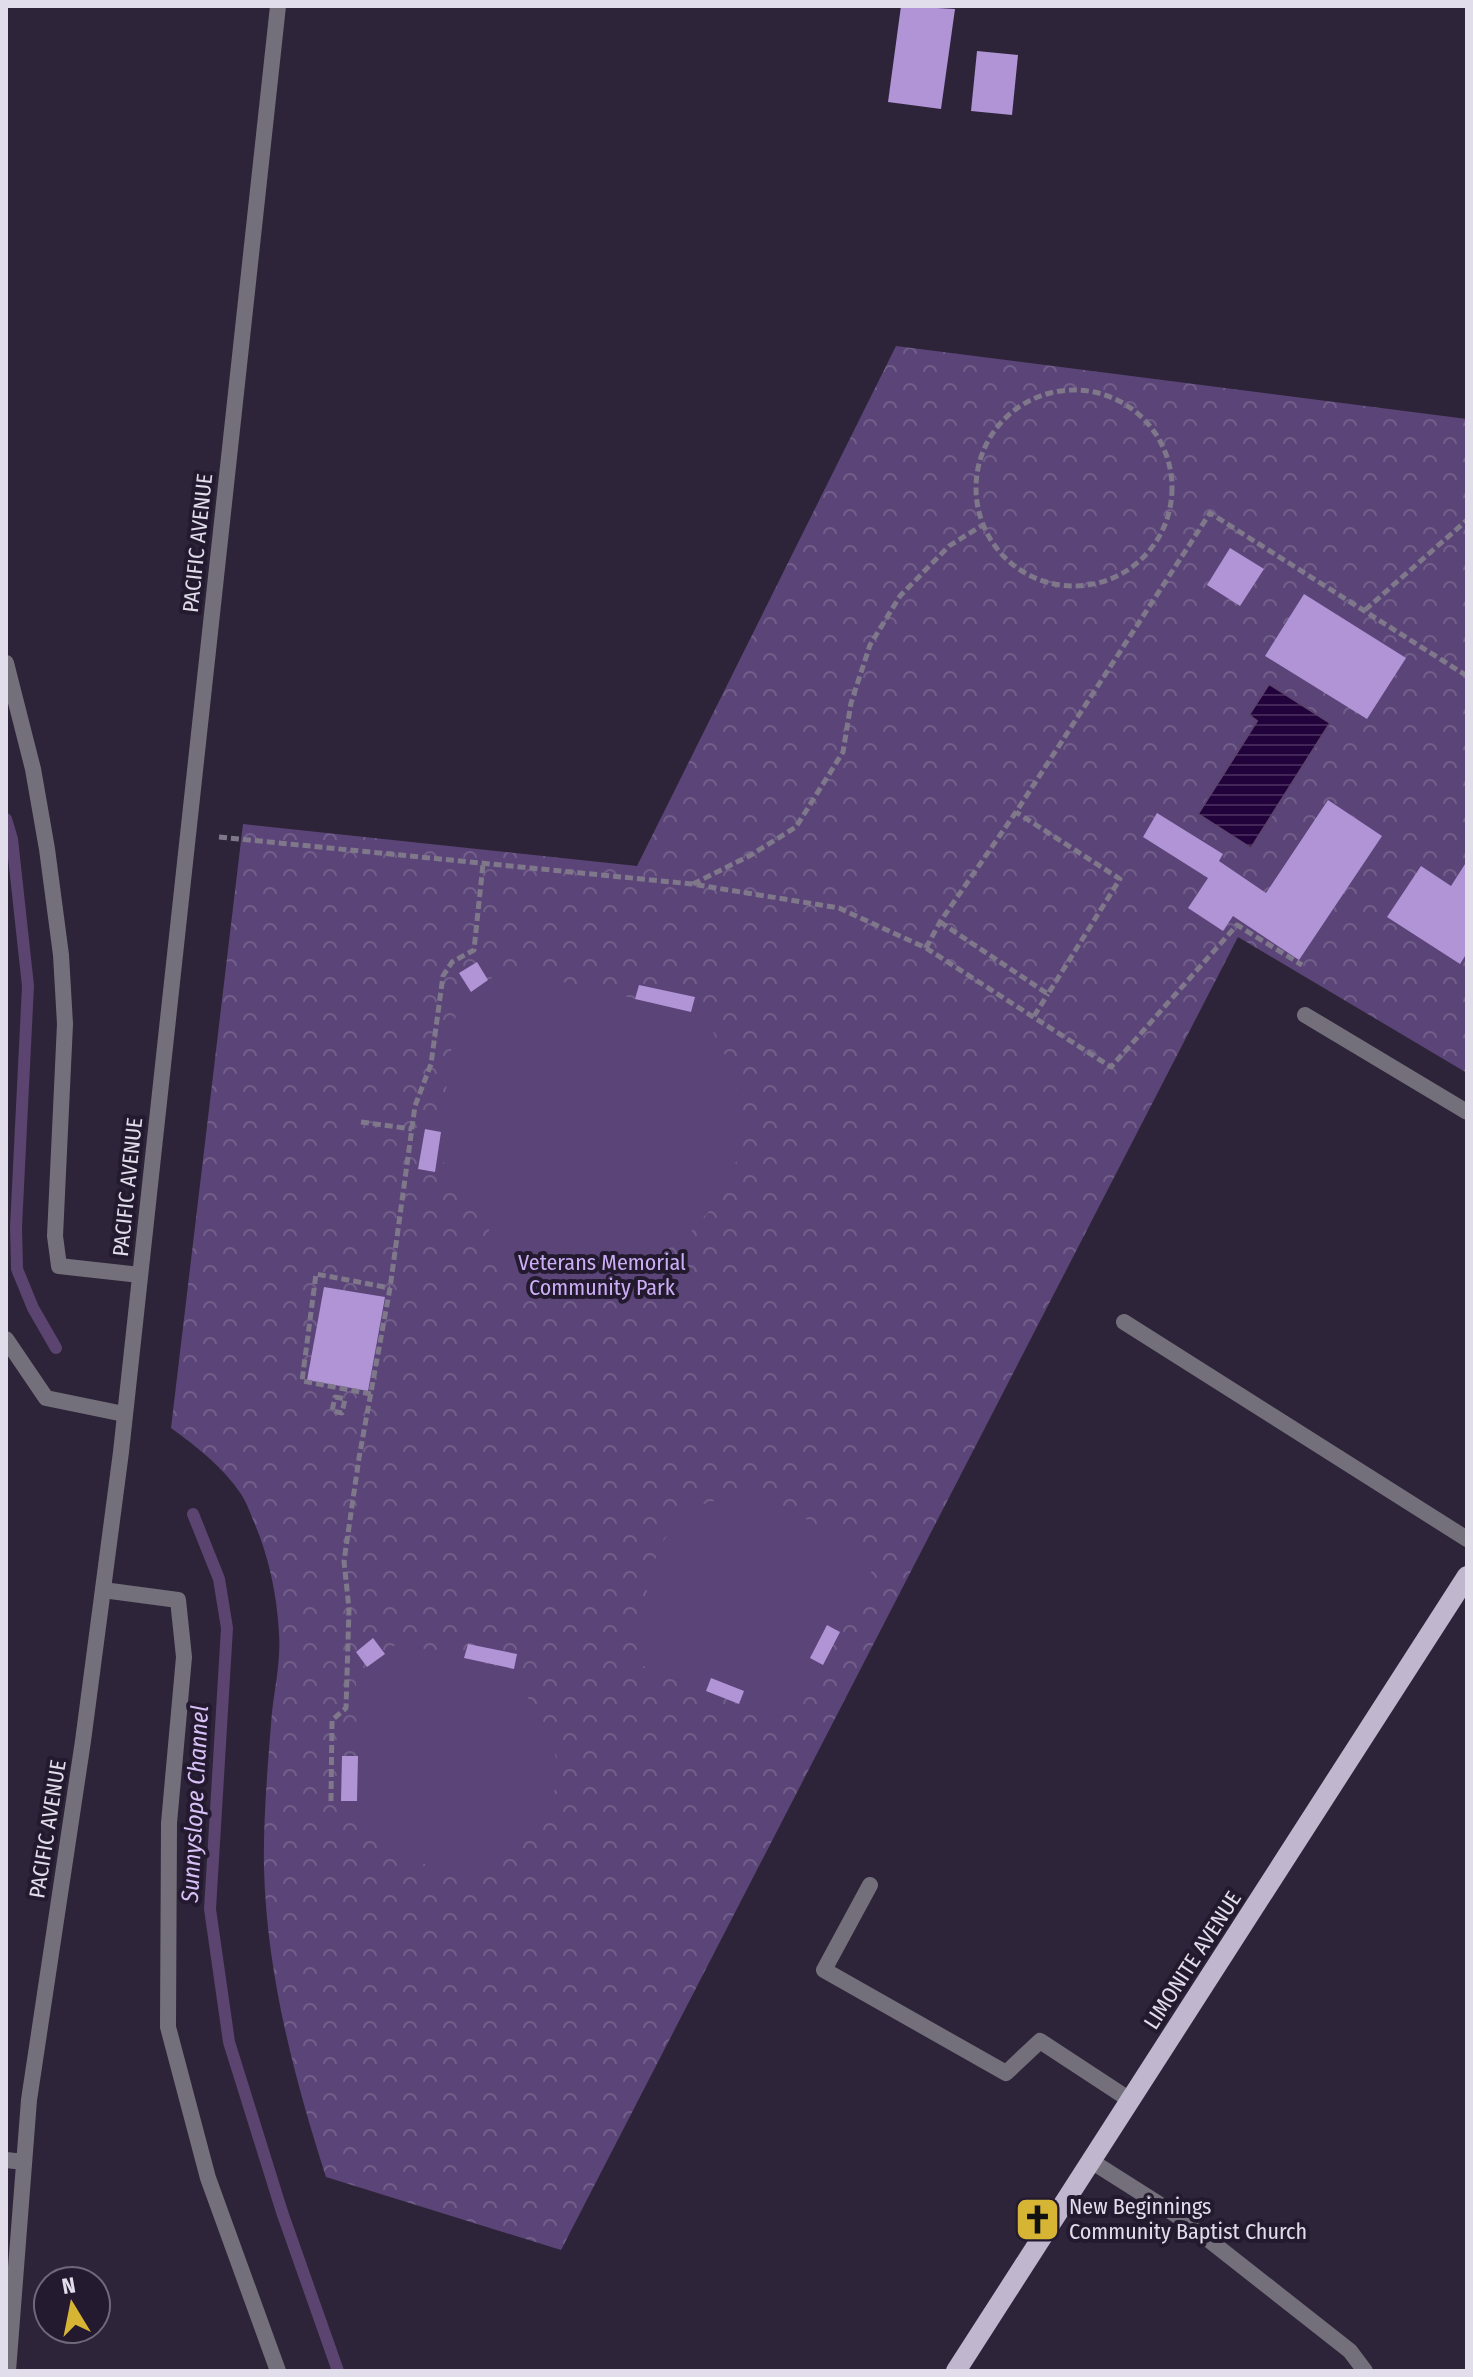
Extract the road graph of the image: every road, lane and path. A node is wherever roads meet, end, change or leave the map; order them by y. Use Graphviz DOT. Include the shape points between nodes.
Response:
graph roads {
  1 [pos="278,6"];
  2 [pos="1467,520"];
  3 [pos="981,526"];
  4 [pos="1365,610"];
  5 [pos="6,663"];
  6 [pos="1467,676"];
  7 [pos="1016,812"];
  8 [pos="219,837"];
  9 [pos="483,864"];
  10 [pos="692,884"];
  11 [pos="940,922"];
  12 [pos="926,948"];
  13 [pos="1302,965"];
  14 [pos="1048,994"];
  15 [pos="1305,1015"];
  16 [pos="1034,1016"];
  17 [pos="1467,1112"];
  18 [pos="361,1122"];
  19 [pos="412,1129"];
  20 [pos="140,1275"];
  21 [pos="390,1288"];
  22 [pos="1124,1322"];
  23 [pos="6,1339"];
  24 [pos="371,1394"];
  25 [pos="124,1414"];
  26 [pos="1467,1539"];
  27 [pos="1467,1576"];
  28 [pos="103,1590"];
  29 [pos="331,1801"];
  30 [pos="870,1885"];
  31 [pos="1130,2100"];
  32 [pos="6,2160"];
  33 [pos="1091,2161"];
  34 [pos="24,2162"];
  35 [pos="8,2371"];
  36 [pos="278,2371"];
  37 [pos="956,2371"];
  38 [pos="1365,2371"];
  1 -- 20 [label="street, PACIFIC AVENUE"];
  2 -- 4 [label="path"];
  3 -- 3 [label="path" via="1007,562 1043,583 1084,587 1124,574 1154,546 1171,508 1171,467 1154,429 1123,402 1084,390 1043,394 1007,414 983,448 974,489"];
  3 -- 10 [label="path" via="949,546 892,608 870,645 851,703 843,752 796,827"];
  4 -- 6 [label="path"];
  4 -- 7 [label="path" via="1210,513"];
  5 -- 20 [label="street" via="33,769 61,955 65,1024 55,1236 59,1266"];
  7 -- 11 [label="path"];
  7 -- 14 [label="path" via="1120,879"];
  8 -- 9 [label="path"];
  9 -- 10 [label="path"];
  9 -- 19 [label="path" via="474,950 452,962 443,976 431,1064"];
  10 -- 12 [label="path" via="839,908"];
  11 -- 12 [label="path"];
  11 -- 14 [label="path"];
  12 -- 16 [label="path"];
  13 -- 16 [label="path" via="1237,925 1111,1067"];
  14 -- 16 [label="path"];
  15 -- 17 [label="street"];
  18 -- 19 [label="path"];
  19 -- 21 [label="path"];
  20 -- 25 [label="street, PACIFIC AVENUE"];
  21 -- 24 [label="path"];
  21 -- 24 [label="path" via="316,1274 302,1381"];
  22 -- 26 [label="street"];
  23 -- 25 [label="street" via="46,1398"];
  24 -- 29 [label="path" via="344,1561 349,1609 346,1708 332,1720"];
  25 -- 28 [label="street, PACIFIC AVENUE"];
  27 -- 31 [label="main road, LIMONITE AVENUE"];
  28 -- 34 [label="street, PACIFIC AVENUE"];
  28 -- 36 [label="street" via="178,1600 184,1657 169,1823 168,2027 208,2178"];
  30 -- 31 [label="street" via="824,1970 1006,2073 1040,2041"];
  31 -- 33 [label="main road, LIMONITE AVENUE"];
  32 -- 34 [label="street"];
  33 -- 37 [label="main road, LIMONITE AVENUE"];
  33 -- 38 [label="street" via="1181,2218 1350,2351"];
  34 -- 35 [label="street, PACIFIC AVENUE"];
}
